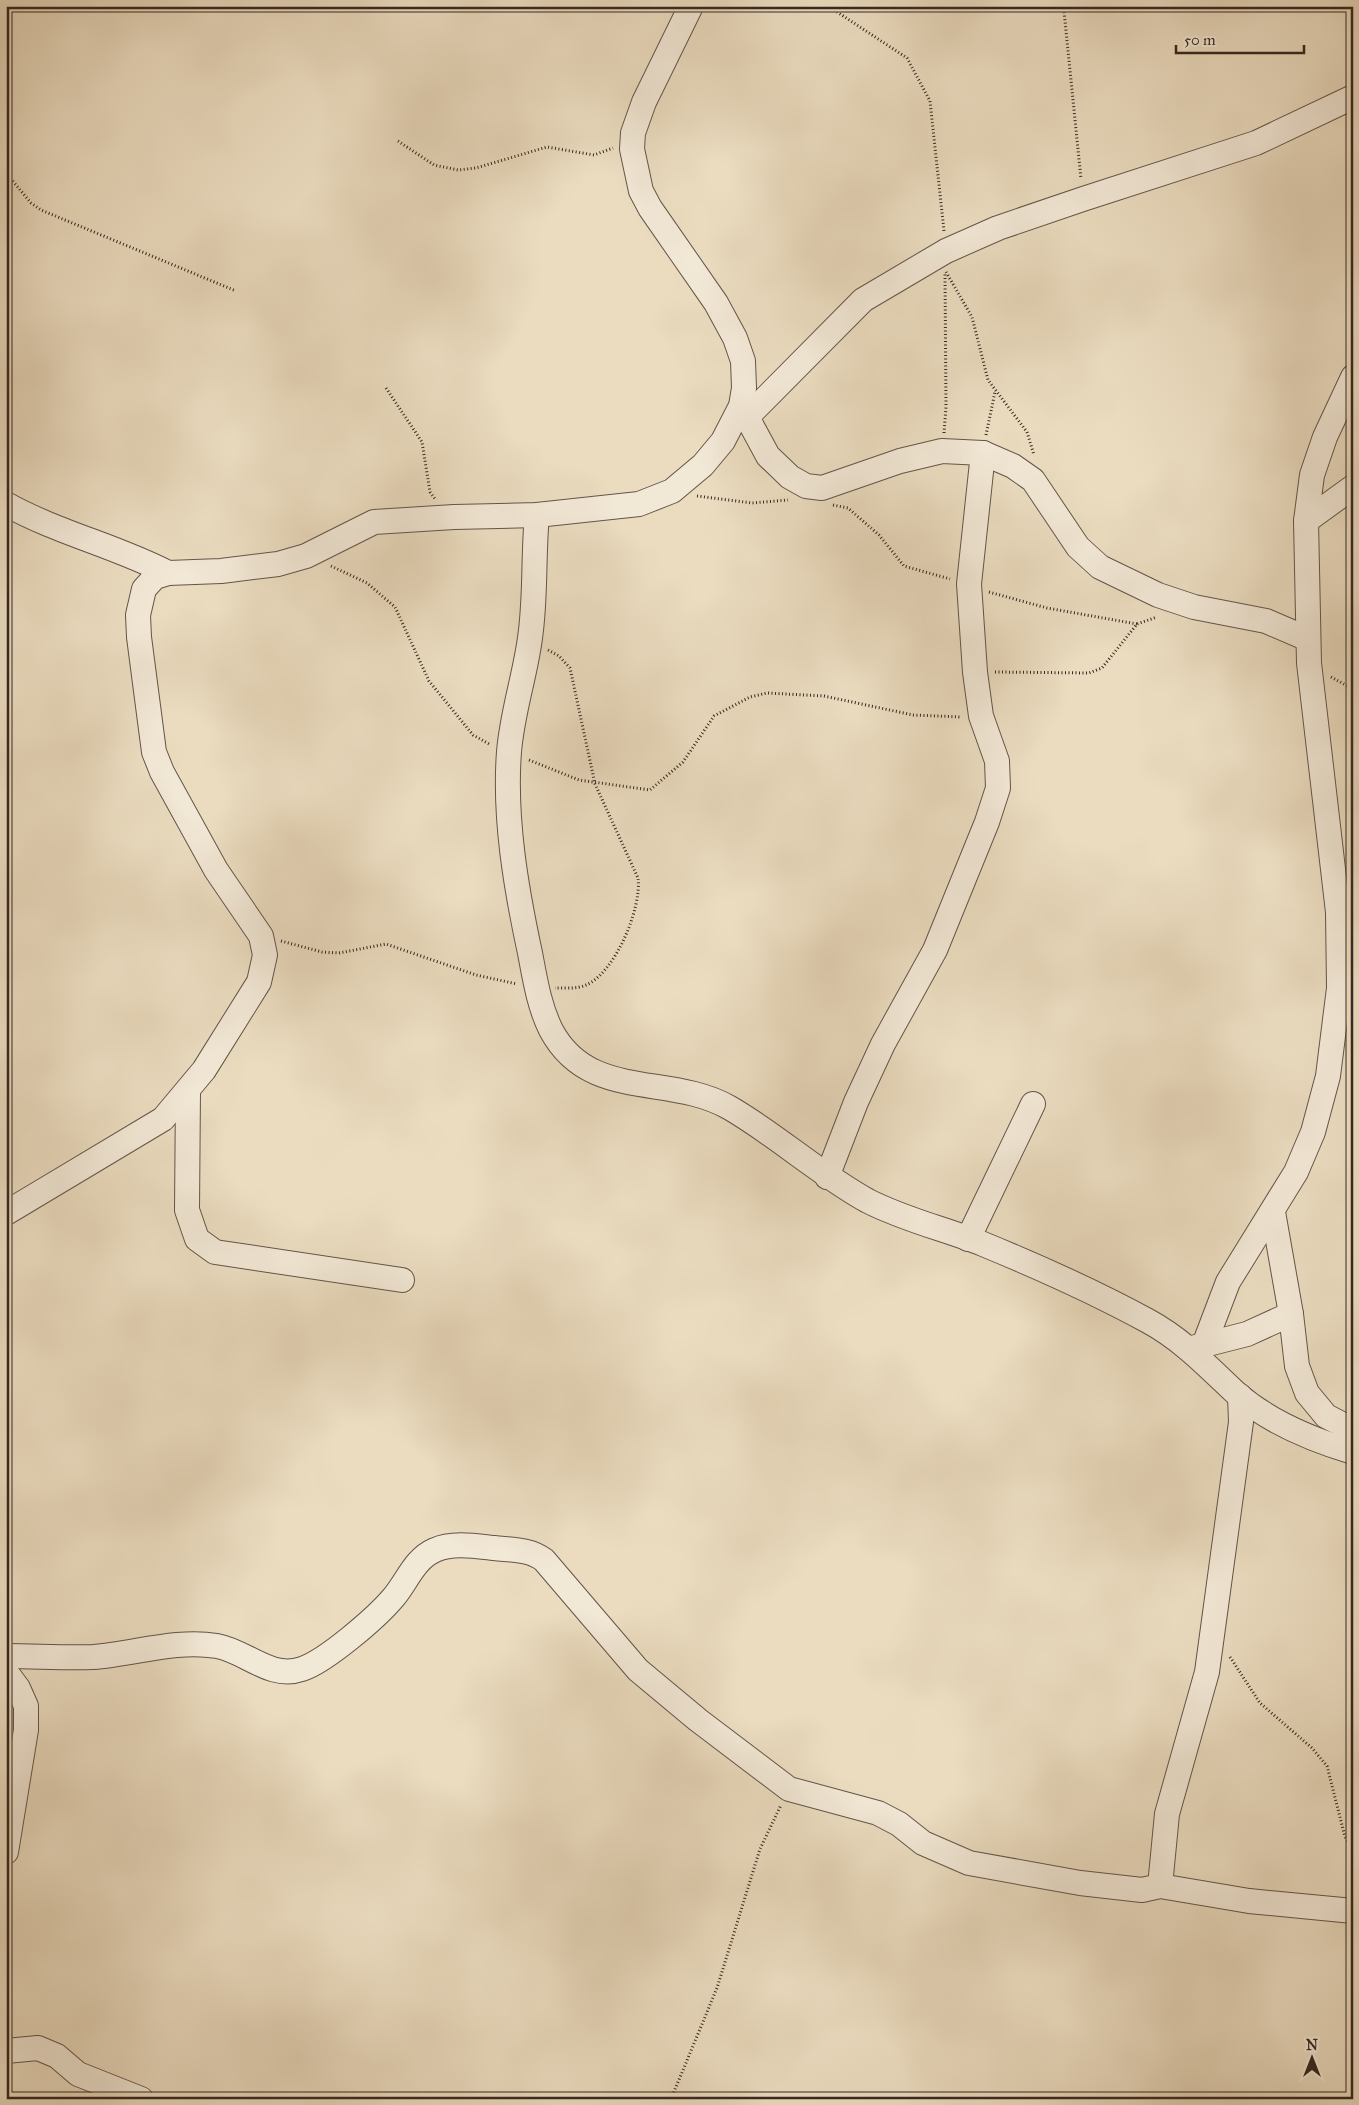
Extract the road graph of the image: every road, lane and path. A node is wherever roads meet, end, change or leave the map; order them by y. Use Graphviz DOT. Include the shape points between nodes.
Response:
graph roads {
  1 [pos="195,6"];
  2 [pos="691,6"];
  3 [pos="828,6"];
  4 [pos="1061,6"];
  5 [pos="192,10"];
  6 [pos="1353,97"];
  7 [pos="633,133"];
  8 [pos="398,141"];
  9 [pos="6,173"];
  10 [pos="1083,199"];
  11 [pos="946,251"];
  12 [pos="236,291"];
  13 [pos="1353,377"];
  14 [pos="386,388"];
  15 [pos="995,392"];
  16 [pos="745,411"];
  17 [pos="1345,412"];
  18 [pos="942,451"];
  19 [pos="983,453"];
  20 [pos="1033,480"];
  21 [pos="1353,487"];
  22 [pos="672,490"];
  23 [pos="790,500"];
  24 [pos="6,504"];
  25 [pos="829,504"];
  26 [pos="538,515"];
  27 [pos="454,516"];
  28 [pos="1306,521"];
  29 [pos="313,552"];
  30 [pos="134,556"];
  31 [pos="168,573"];
  32 [pos="969,584"];
  33 [pos="142,594"];
  34 [pos="1164,614"];
  35 [pos="1137,624"];
  36 [pos="1308,639"];
  37 [pos="530,641"];
  38 [pos="975,672"];
  39 [pos="982,716"];
  40 [pos="509,752"];
  41 [pos="595,784"];
  42 [pos="261,936"];
  43 [pos="537,987"];
  44 [pos="188,1090"];
  45 [pos="1033,1104"];
  46 [pos="827,1177"];
  47 [pos="1272,1212"];
  48 [pos="6,1213"];
  49 [pos="968,1239"];
  50 [pos="402,1280"];
  51 [pos="1291,1314"];
  52 [pos="1198,1347"];
  53 [pos="1240,1396"];
  54 [pos="1353,1430"];
  55 [pos="1353,1452"];
  56 [pos="1214,1630"];
  57 [pos="6,1656"];
  58 [pos="6,1672"];
  59 [pos="789,1789"];
  60 [pos="1353,1848"];
  61 [pos="6,1852"];
  62 [pos="1160,1886"];
  63 [pos="1353,1911"];
  64 [pos="6,2051"];
  65 [pos="141,2099"];
  66 [pos="671,2099"];
  1 -- 5 [label="path"];
  2 -- 7 [label="street" via="655,77"];
  3 -- 11 [label="path" via="907,58 930,101"];
  4 -- 10 [label="path"];
  6 -- 10 [label="street" via="1256,143"];
  7 -- 8 [label="path" via="620,145 594,155 547,147 476,168 458,170 434,165"];
  7 -- 16 [label="street" via="635,172 641,191 716,303 735,338 743,361"];
  9 -- 12 [label="path" via="30,203 41,210"];
  10 -- 11 [label="street" via="998,228"];
  11 -- 16 [label="street" via="863,300"];
  13 -- 17 [label="street"];
  14 -- 27 [label="path" via="422,442 430,492"];
  15 -- 18 [label="path" via="988,380 972,317 945,270 946,407"];
  15 -- 19 [label="path"];
  15 -- 20 [label="path" via="1027,432 1036,461"];
  16 -- 18 [label="street" via="768,456 790,477 806,486 822,488 900,460"];
  16 -- 22 [label="street" via="703,465"];
  17 -- 28 [label="street" via="1324,437 1312,475"];
  18 -- 19 [label="street"];
  19 -- 20 [label="street"];
  19 -- 32 [label="street"];
  20 -- 36 [label="street" via="1078,547 1100,567 1158,595 1194,607 1266,621"];
  21 -- 28 [label="street"];
  22 -- 23 [label="path" via="705,498 752,503"];
  22 -- 26 [label="street" via="639,504"];
  24 -- 30 [label="street"];
  25 -- 32 [label="path" via="848,508 880,536 904,566"];
  26 -- 27 [label="street"];
  26 -- 37 [label="street"];
  27 -- 29 [label="street" via="374,522"];
  28 -- 36 [label="street"];
  29 -- 31 [label="street" via="278,564 251,568"];
  29 -- 40 [label="path" via="326,565 367,583 395,607 429,681 473,735 492,747"];
  30 -- 31 [label="street"];
  30 -- 33 [label="street" via="140,565"];
  31 -- 33 [label="street" via="155,577"];
  32 -- 35 [label="path" via="1047,608"];
  32 -- 38 [label="street"];
  33 -- 42 [label="street" via="138,615 139,637 154,752 216,870"];
  34 -- 35 [label="path"];
  35 -- 38 [label="path" via="1102,668 1089,673"];
  36 -- 47 [label="street" via="1338,912 1339,988 1328,1076 1313,1132 1296,1172"];
  37 -- 40 [label="street"];
  37 -- 41 [label="path" via="559,656 570,668"];
  38 -- 39 [label="street"];
  39 -- 41 [label="path" via="913,715 824,696 767,693 750,697 714,716 683,762 650,790"];
  39 -- 46 [label="street" via="997,761 998,788 987,822 934,950 882,1044"];
  40 -- 41 [label="path"];
  40 -- 43 [label="street" via="508,790 517,882"];
  41 -- 43 [label="path" via="638,878 640,892 628,929 604,973 586,986"];
  42 -- 43 [label="path" via="322,952 386,944 476,975"];
  42 -- 44 [label="street" via="265,955 259,982"];
  43 -- 46 [label="street" via="553,1033 579,1063 594,1073 630,1084 689,1091 728,1106"];
  44 -- 48 [label="street" via="163,1119"];
  44 -- 50 [label="street" via="186,1210 197,1239 215,1252"];
  45 -- 49 [label="street"];
  46 -- 49 [label="street" via="878,1206"];
  47 -- 51 [label="street"];
  47 -- 52 [label="street" via="1228,1282"];
  49 -- 52 [label="street" via="1089,1292"];
  51 -- 52 [label="street" via="1247,1334"];
  51 -- 54 [label="street" via="1297,1366 1307,1393 1326,1416"];
  52 -- 53 [label="street"];
  53 -- 55 [label="street" via="1274,1419"];
  53 -- 56 [label="street" via="1241,1422"];
  56 -- 60 [label="path" via="1260,1703 1312,1748 1327,1766 1346,1837"];
  56 -- 62 [label="street" via="1207,1672 1167,1814"];
  57 -- 59 [label="street" via="93,1656 201,1644 233,1650 268,1668 300,1670 320,1660 383,1608 417,1564 433,1550 444,1546 472,1546 526,1551 544,1560 638,1670"];
  58 -- 61 [label="street" via="26,1706 26,1730"];
  59 -- 62 [label="street" via="878,1813 923,1843 969,1863 1080,1883 1142,1890"];
  59 -- 66 [label="path" via="760,1849 717,1988"];
  62 -- 63 [label="street" via="1249,1901"];
  64 -- 65 [label="street" via="38,2048 57,2056 78,2074"];
}
